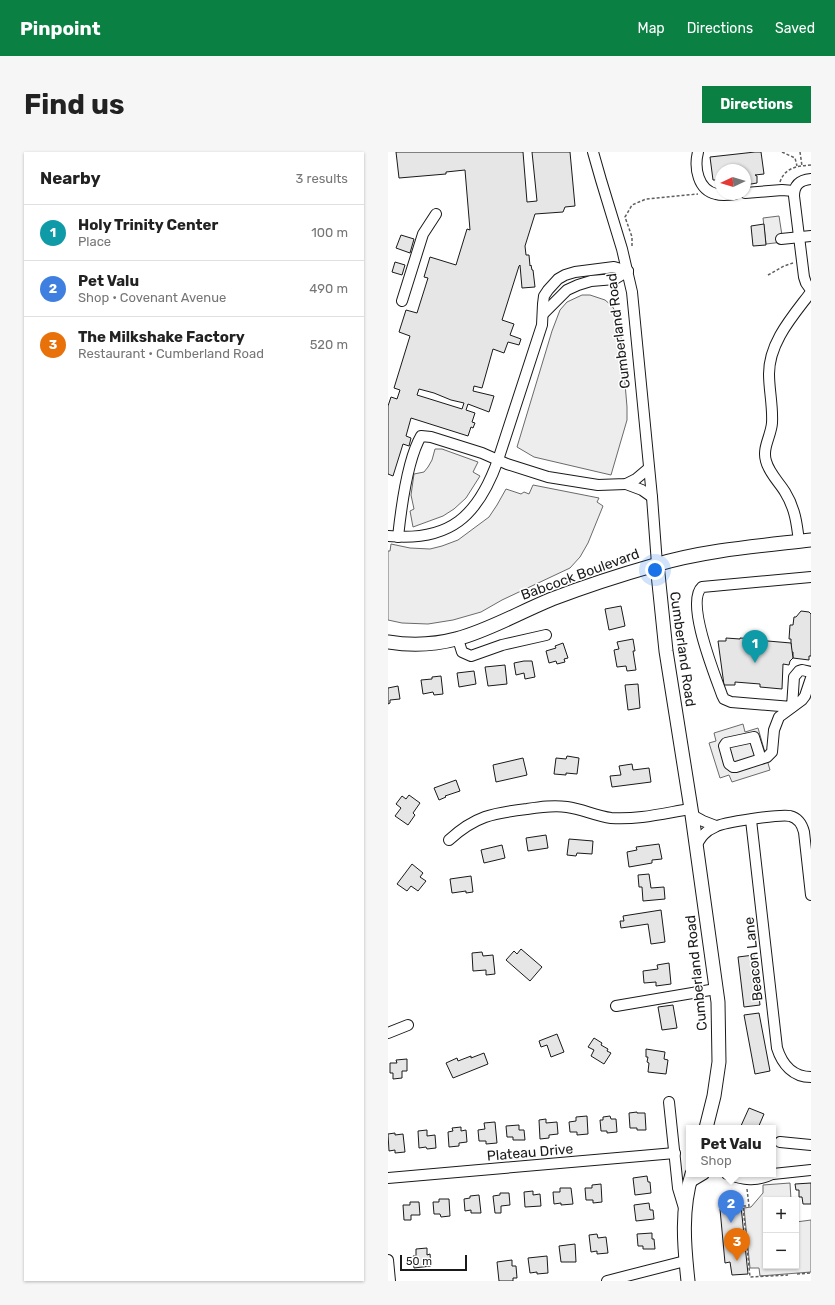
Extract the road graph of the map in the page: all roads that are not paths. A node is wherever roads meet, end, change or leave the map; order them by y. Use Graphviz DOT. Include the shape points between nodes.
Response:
graph roads {
  1 [pos="593,152"];
  2 [pos="698,152"];
  3 [pos="811,179"];
  4 [pos="794,191"];
  5 [pos="751,192"];
  6 [pos="715,194"];
  7 [pos="436,214"];
  8 [pos="811,236"];
  9 [pos="799,238"];
  10 [pos="782,239"];
  11 [pos="591,270"];
  12 [pos="628,271"];
  13 [pos="591,281"];
  14 [pos="811,291"];
  15 [pos="402,301"];
  16 [pos="543,314"];
  17 [pos="498,460"];
  18 [pos="649,468"];
  19 [pos="626,484"];
  20 [pos="652,497"];
  21 [pos="393,536"];
  22 [pos="805,541"];
  23 [pos="657,564"];
  24 [pos="811,577"];
  25 [pos="546,636"];
  26 [pos="458,640"];
  27 [pos="388,642"];
  28 [pos="811,672"];
  29 [pos="811,678"];
  30 [pos="792,707"];
  31 [pos="761,759"];
  32 [pos="691,812"];
  33 [pos="751,820"];
  34 [pos="716,826"];
  35 [pos="449,840"];
  36 [pos="696,846"];
  37 [pos="809,865"];
  38 [pos="810,883"];
  39 [pos="811,895"];
  40 [pos="716,989"];
  41 [pos="616,1006"];
  42 [pos="408,1025"];
  43 [pos="388,1033"];
  44 [pos="811,1077"];
  45 [pos="669,1102"];
  46 [pos="707,1125"];
  47 [pos="780,1142"];
  48 [pos="811,1145"];
  49 [pos="675,1153"];
  50 [pos="811,1170"];
  51 [pos="776,1174"];
  52 [pos="737,1177"];
  53 [pos="768,1177"];
  54 [pos="388,1178"];
  55 [pos="690,1179"];
  56 [pos="684,1208"];
  57 [pos="388,1260"];
  58 [pos="686,1260"];
  59 [pos="390,1281"];
  60 [pos="607,1281"];
  61 [pos="688,1281"];
  1 -- 12 [label="street, Cumberland Road"];
  2 -- 6 [label="street" via="699,178 706,189"];
  3 -- 4 [label="street" via="800,182"];
  4 -- 5 [label="street"];
  4 -- 9 [label="street"];
  7 -- 15 [label="street" via="423,234"];
  8 -- 9 [label="street"];
  9 -- 10 [label="street"];
  9 -- 14 [label="street" via="806,283"];
  11 -- 12 [label="street" via="614,267"];
  11 -- 13 [label="street"];
  11 -- 16 [label="street" via="575,272 558,279 544,296"];
  12 -- 13 [label="street" via="615,279"];
  12 -- 18 [label="street, Cumberland Road" via="635,315"];
  13 -- 16 [label="street" via="566,290"];
  14 -- 22 [label="street" via="773,349 769,373 772,426 766,444 766,461 793,506 797,524"];
  16 -- 17 [label="street" via="542,325"];
  17 -- 19 [label="street" via="548,477 598,485"];
  17 -- 21 [label="street" via="485,490 462,519 427,535"];
  17 -- 21 [label="street" via="431,437 421,436 407,477"];
  18 -- 19 [label="street"];
  18 -- 20 [label="street, Cumberland Road"];
  19 -- 20 [label="street"];
  20 -- 23 [label="street, Cumberland Road"];
  22 -- 23 [label="main road, Babcock Boulevard" via="733,550"];
  23 -- 26 [label="main road, Babcock Boulevard" via="567,593"];
  23 -- 32 [label="main road, Cumberland Road" via="666,651"];
  24 -- 30 [label="street" via="702,587 697,597 699,628 724,699 732,702"];
  25 -- 26 [label="street" via="502,645 471,656 462,652"];
  26 -- 27 [label="main road, Babcock Boulevard" via="412,645"];
  28 -- 30 [label="street" via="802,670 796,674"];
  29 -- 30 [label="street" via="805,696"];
  30 -- 31 [label="street" via="779,717 774,730 772,752"];
  32 -- 34 [label="street" via="708,824"];
  32 -- 35 [label="street" via="623,818 551,806 494,814 473,822"];
  32 -- 36 [label="main road, Cumberland Road"];
  33 -- 34 [label="street"];
  33 -- 37 [label="street" via="774,816 796,818 802,827"];
  33 -- 44 [label="street, Beacon Lane" via="777,1048 788,1068 802,1076"];
  34 -- 36 [label="street" via="703,835"];
  36 -- 40 [label="main road, Cumberland Road"];
  37 -- 38 [label="street"];
  38 -- 39 [label="street"];
  40 -- 41 [label="street"];
  40 -- 46 [label="main road, Cumberland Road" via="719,1062"];
  42 -- 43 [label="street"];
  45 -- 49 [label="street"];
  47 -- 48 [label="street"];
  49 -- 54 [label="street, Plateau Drive"];
  49 -- 56 [label="street" via="678,1188"];
  50 -- 51 [label="street"];
  52 -- 53 [label="street"];
  55 -- 56 [label="main road"];
  56 -- 58 [label="main road"];
  57 -- 59 [label="street"];
  58 -- 60 [label="street"];
  58 -- 61 [label="main road"];
}
